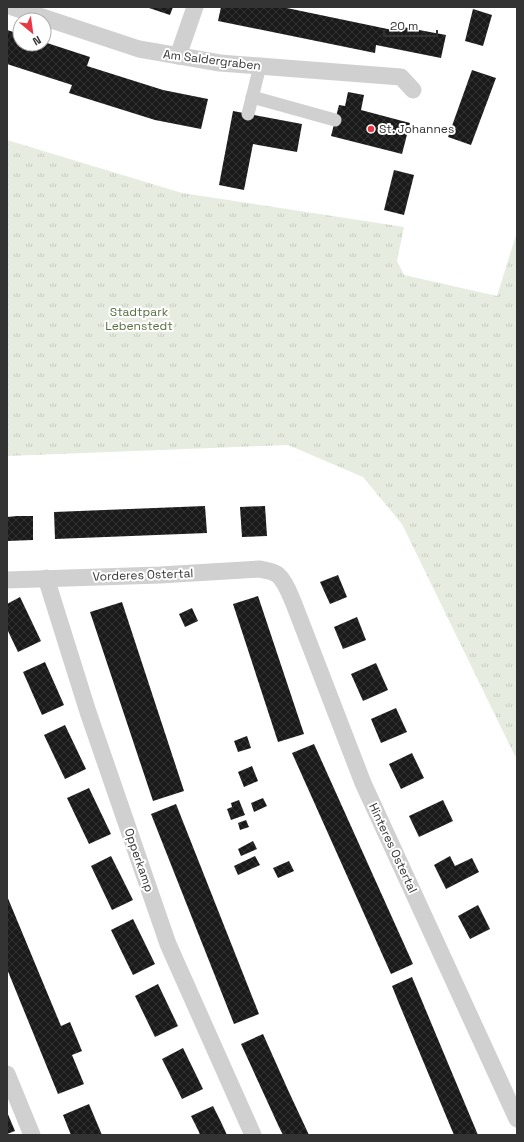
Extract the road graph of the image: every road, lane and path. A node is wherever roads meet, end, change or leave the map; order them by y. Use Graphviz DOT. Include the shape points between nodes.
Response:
graph roads {
  1 [pos="12,7"];
  2 [pos="195,7"];
  3 [pos="178,56"];
  4 [pos="260,66"];
  5 [pos="412,90"];
  6 [pos="252,97"];
  7 [pos="248,114"];
  8 [pos="335,120"];
  9 [pos="277,574"];
  10 [pos="46,578"];
  11 [pos="7,580"];
  12 [pos="7,1074"];
  13 [pos="517,1119"];
  14 [pos="32,1135"];
  15 [pos="253,1135"];
  1 -- 3 [label="street, Am Saldergraben" via="139,49"];
  2 -- 3 [label="street"];
  3 -- 4 [label="street, Am Saldergraben"];
  4 -- 5 [label="street, Am Saldergraben" via="401,77"];
  4 -- 6 [label="street"];
  6 -- 7 [label="street"];
  6 -- 8 [label="street"];
  9 -- 10 [label="street, Vorderes Ostertal" via="259,569"];
  9 -- 13 [label="street, Hinteres Ostertal" via="294,604 363,783"];
  10 -- 11 [label="street, Vorderes Ostertal"];
  10 -- 15 [label="street, Opperkamp" via="88,712 168,944"];
  12 -- 14 [label="street"];
}
